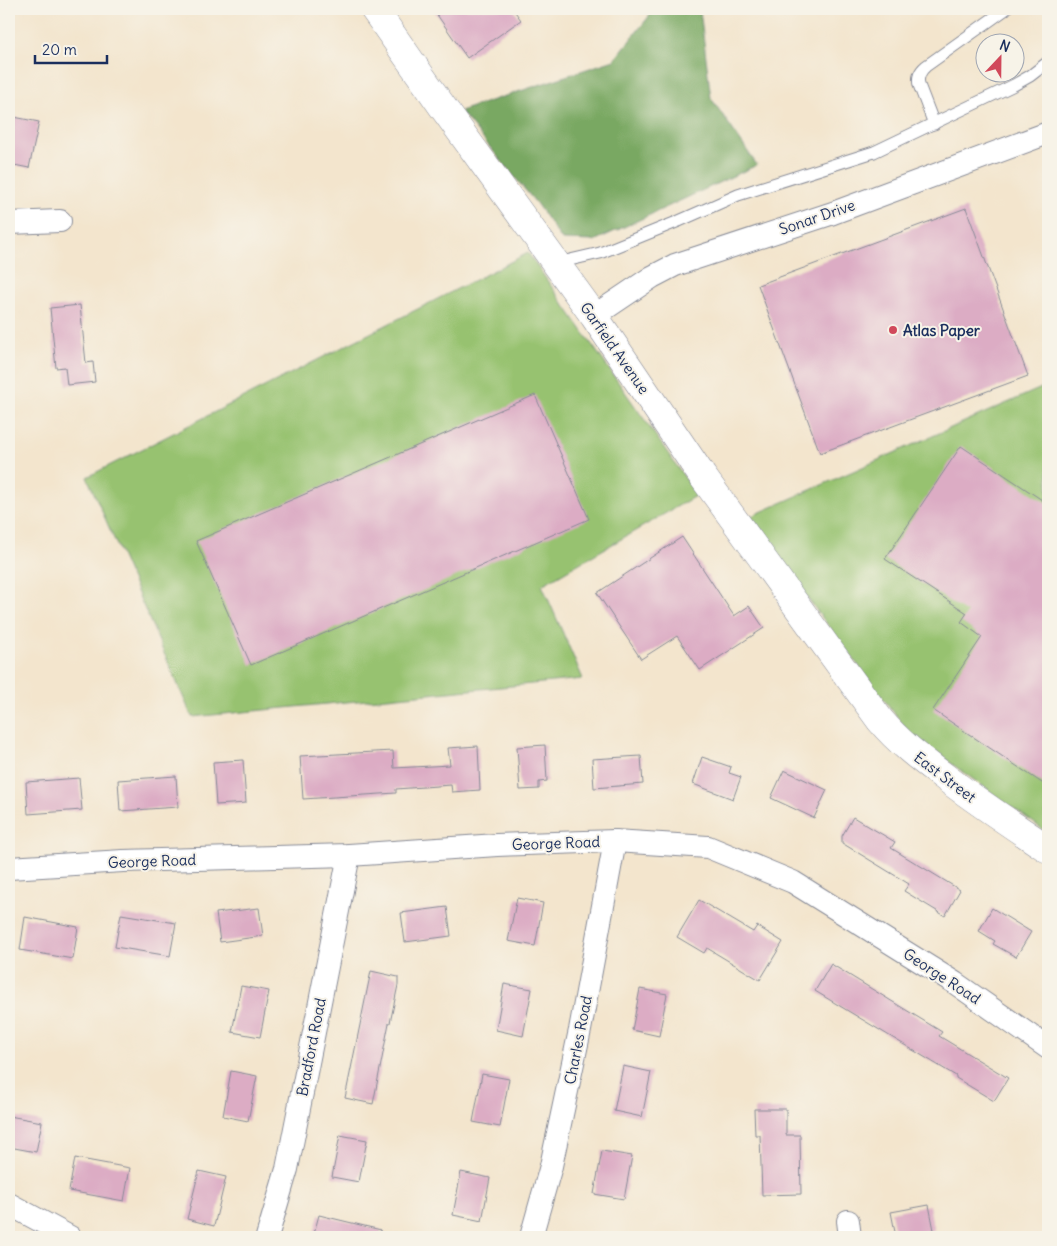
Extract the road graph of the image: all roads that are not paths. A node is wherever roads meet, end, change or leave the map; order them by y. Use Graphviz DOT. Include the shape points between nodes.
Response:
graph roads {
  1 [pos="374,9"];
  2 [pos="1006,9"];
  3 [pos="1048,62"];
  4 [pos="934,124"];
  5 [pos="1048,134"];
  6 [pos="60,221"];
  7 [pos="9,223"];
  8 [pos="556,263"];
  9 [pos="594,316"];
  10 [pos="856,688"];
  11 [pos="616,841"];
  12 [pos="1048,849"];
  13 [pos="349,855"];
  14 [pos="9,868"];
  15 [pos="1048,1048"];
  16 [pos="9,1204"];
  17 [pos="70,1237"];
  18 [pos="267,1237"];
  19 [pos="530,1237"];
  1 -- 8 [label="street, Garfield Avenue"];
  2 -- 4 [label="lane" via="921,72 919,85"];
  3 -- 4 [label="lane" via="1022,81"];
  4 -- 8 [label="lane" via="874,152 738,195 600,252"];
  5 -- 9 [label="street, Sonar Drive" via="833,213 675,265"];
  6 -- 7 [label="street"];
  8 -- 9 [label="street, Garfield Avenue"];
  9 -- 10 [label="street, Garfield Avenue" via="703,477"];
  10 -- 12 [label="street, East Street" via="880,720 909,750 986,808"];
  11 -- 13 [label="street, George Road" via="497,844"];
  11 -- 15 [label="street, George Road" via="708,847 794,882 955,983"];
  11 -- 19 [label="street, Charles Road" via="551,1166"];
  13 -- 14 [label="street, George Road"];
  13 -- 18 [label="street, Bradford Road" via="287,1170"];
  16 -- 17 [label="street"];
}
